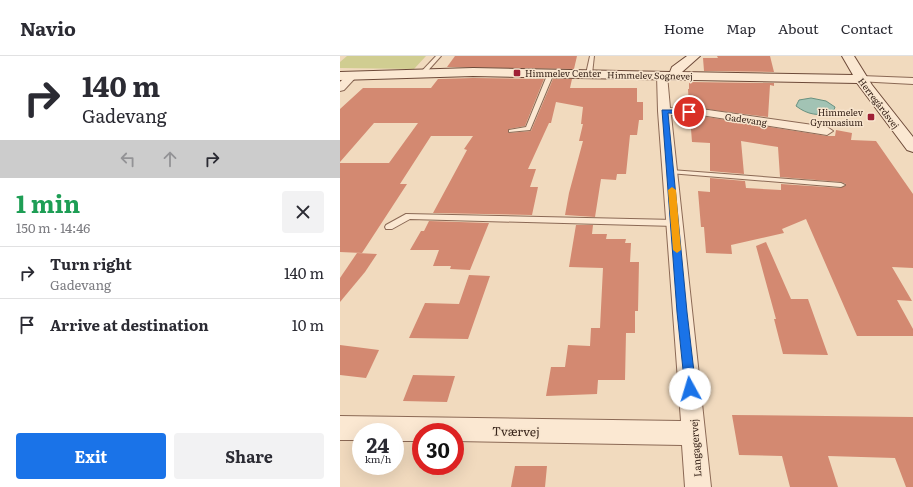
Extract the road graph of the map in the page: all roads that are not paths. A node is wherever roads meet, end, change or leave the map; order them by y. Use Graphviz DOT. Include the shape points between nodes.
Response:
graph roads {
  1 [pos="438,56"];
  2 [pos="592,56"];
  3 [pos="694,56"];
  4 [pos="848,56"];
  5 [pos="551,73"];
  6 [pos="422,74"];
  7 [pos="589,74"];
  8 [pos="669,75"];
  9 [pos="346,76"];
  10 [pos="861,79"];
  11 [pos="913,81"];
  12 [pos="340,88"];
  13 [pos="664,111"];
  14 [pos="511,131"];
  15 [pos="826,131"];
  16 [pos="913,148"];
  17 [pos="671,172"];
  18 [pos="841,185"];
  19 [pos="675,223"];
  20 [pos="389,228"];
  21 [pos="340,428"];
  22 [pos="692,433"];
  23 [pos="698,487"];
  1 -- 6 [label="lane"];
  2 -- 7 [label="lane"];
  3 -- 8 [label="street"];
  4 -- 10 [label="street, Herregårdsvej"];
  5 -- 6 [label="street, Himmelev Sognevej"];
  5 -- 7 [label="street, Himmelev Sognevej"];
  5 -- 14 [label="lane" via="528,129"];
  6 -- 9 [label="street, Himmelev Sognevej"];
  7 -- 8 [label="street, Himmelev Sognevej"];
  8 -- 10 [label="street, Himmelev Sognevej"];
  8 -- 13 [label="street, Langagervej"];
  9 -- 12 [label="street"];
  10 -- 11 [label="street, Himmelev Sognevej"];
  10 -- 16 [label="street, Herregårdsvej"];
  13 -- 15 [label="street, Gadevang" via="701,112"];
  13 -- 17 [label="street, Langagervej"];
  17 -- 18 [label="lane"];
  17 -- 19 [label="street, Langagervej"];
  19 -- 20 [label="lane" via="409,216"];
  19 -- 22 [label="street, Langagervej" via="692,405"];
  21 -- 22 [label="street, Tværvej"];
  22 -- 23 [label="street, Langagervej"];
}
